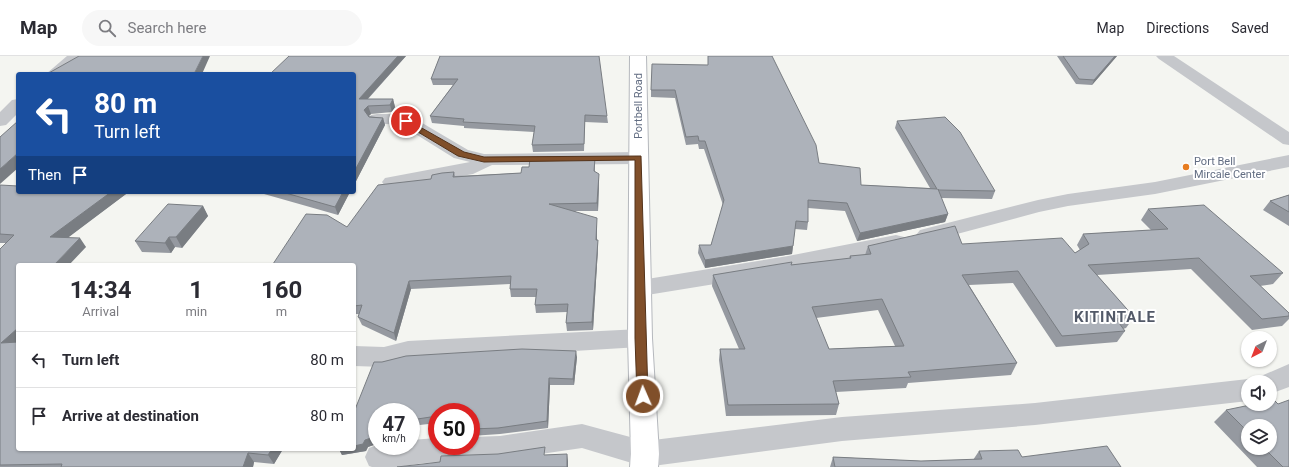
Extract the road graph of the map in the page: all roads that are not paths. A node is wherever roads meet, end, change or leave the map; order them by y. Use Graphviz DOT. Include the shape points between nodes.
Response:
graph roads {
  1 [pos="76,56"];
  2 [pos="638,56"];
  3 [pos="1164,56"];
  4 [pos="56,72"];
  5 [pos="16,106"];
  6 [pos="377,120"];
  7 [pos="0,121"];
  8 [pos="1289,140"];
  9 [pos="639,158"];
  10 [pos="488,160"];
  11 [pos="1289,161"];
  12 [pos="392,182"];
  13 [pos="641,288"];
  14 [pos="640,338"];
  15 [pos="356,356"];
  16 [pos="1289,374"];
  17 [pos="1277,381"];
  18 [pos="1241,391"];
  19 [pos="379,457"];
  20 [pos="645,460"];
  1 -- 4 [label="street"];
  2 -- 9 [label="main road, Portbell Road"];
  3 -- 8 [label="street"];
  5 -- 7 [label="street"];
  6 -- 10 [label="street" via="406,121 461,154"];
  9 -- 10 [label="street"];
  9 -- 13 [label="main road, Portbell Road"];
  10 -- 12 [label="street" via="473,168"];
  11 -- 13 [label="street" via="1155,188 1038,206 923,236 788,264"];
  13 -- 14 [label="main road, Portbell Road"];
  14 -- 15 [label="street" via="408,351 384,357"];
  14 -- 20 [label="main road, Portbell Road"];
  16 -- 17 [label="street"];
  18 -- 20 [label="street" via="1035,414 842,429"];
  19 -- 20 [label="street" via="424,451 500,448 582,436"];
}
